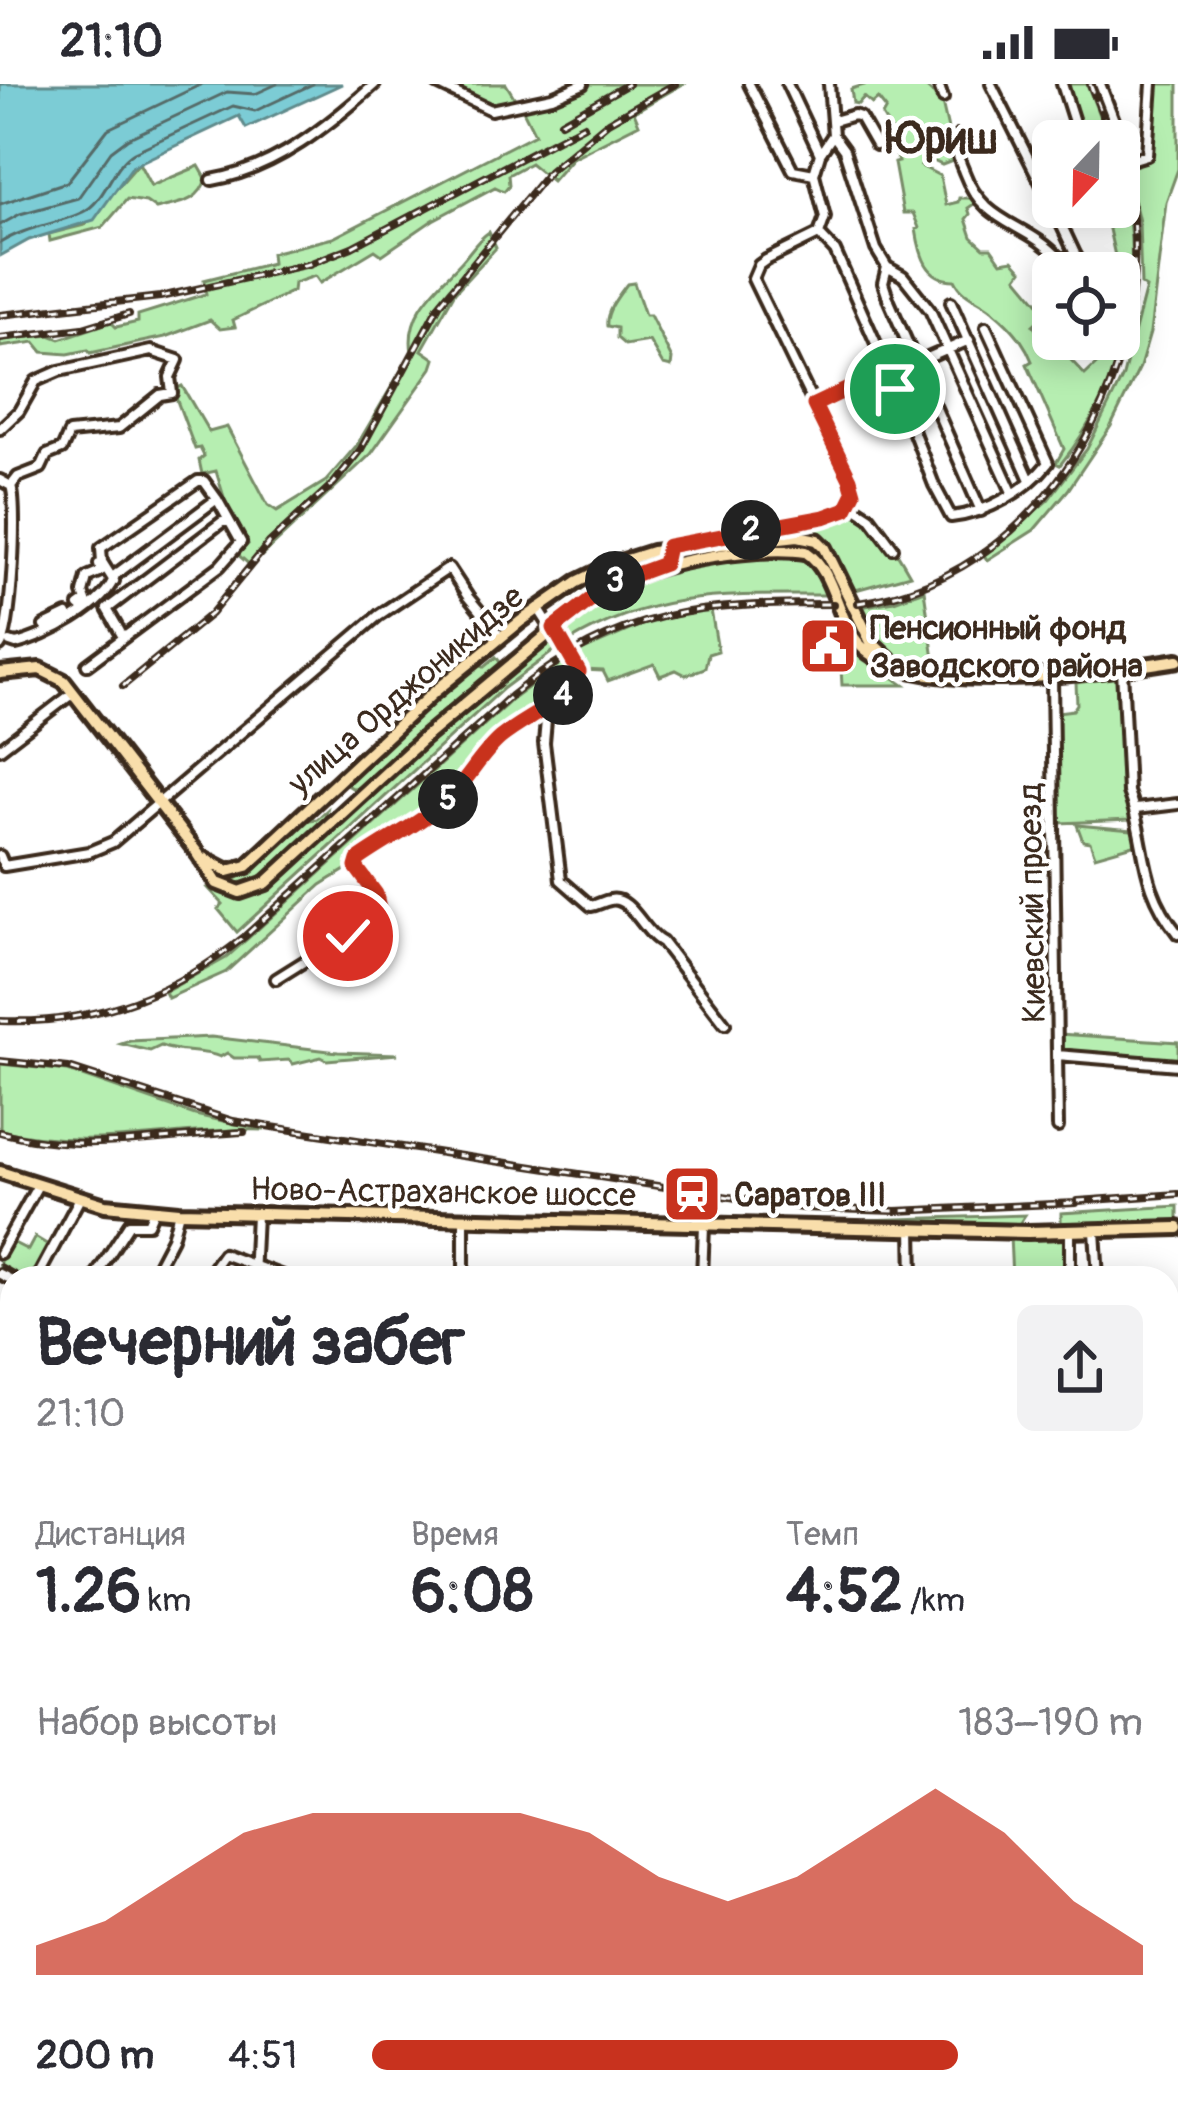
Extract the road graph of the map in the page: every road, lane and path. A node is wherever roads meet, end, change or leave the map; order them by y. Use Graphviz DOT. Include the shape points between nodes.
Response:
graph roads {
  1 [pos="375,84"];
  2 [pos="437,84"];
  3 [pos="583,84"];
  4 [pos="749,84"];
  5 [pos="787,84"];
  6 [pos="829,84"];
  7 [pos="938,84"];
  8 [pos="991,84"];
  9 [pos="1062,84"];
  10 [pos="1100,84"];
  11 [pos="1152,84"];
  12 [pos="944,98"];
  13 [pos="1073,120"];
  14 [pos="833,121"];
  15 [pos="833,135"];
  16 [pos="958,136"];
  17 [pos="876,145"];
  18 [pos="820,154"];
  19 [pos="1032,165"];
  20 [pos="814,174"];
  21 [pos="216,179"];
  22 [pos="819,234"];
  23 [pos="1053,252"];
  24 [pos="887,267"];
  25 [pos="951,302"];
  26 [pos="986,327"];
  27 [pos="969,340"];
  28 [pos="949,350"];
  29 [pos="916,364"];
  30 [pos="889,372"];
  31 [pos="1019,399"];
  32 [pos="814,405"];
  33 [pos="1000,407"];
  34 [pos="0,429"];
  35 [pos="0,480"];
  36 [pos="1030,480"];
  37 [pos="11,486"];
  38 [pos="1012,492"];
  39 [pos="217,499"];
  40 [pos="850,504"];
  41 [pos="982,511"];
  42 [pos="229,522"];
  43 [pos="892,548"];
  44 [pos="664,558"];
  45 [pos="5,560"];
  46 [pos="99,562"];
  47 [pos="114,580"];
  48 [pos="99,597"];
  49 [pos="538,608"];
  50 [pos="107,609"];
  51 [pos="44,626"];
  52 [pos="554,628"];
  53 [pos="123,637"];
  54 [pos="501,637"];
  55 [pos="5,644"];
  56 [pos="1178,660"];
  57 [pos="87,665"];
  58 [pos="1122,669"];
  59 [pos="0,673"];
  60 [pos="1052,678"];
  61 [pos="73,693"];
  62 [pos="548,709"];
  63 [pos="0,749"];
  64 [pos="159,803"];
  65 [pos="1178,804"];
  66 [pos="1136,809"];
  67 [pos="199,855"];
  68 [pos="0,856"];
  69 [pos="234,872"];
  70 [pos="235,892"];
  71 [pos="1178,934"];
  72 [pos="276,979"];
  73 [pos="725,1024"];
  74 [pos="1058,1055"];
  75 [pos="1178,1065"];
  76 [pos="1058,1127"];
  77 [pos="0,1172"];
  78 [pos="38,1185"];
  79 [pos="80,1198"];
  80 [pos="154,1210"];
  81 [pos="179,1212"];
  82 [pos="256,1214"];
  83 [pos="464,1218"];
  84 [pos="704,1223"];
  85 [pos="912,1228"];
  86 [pos="1178,1228"];
  87 [pos="1095,1231"];
  88 [pos="1070,1232"];
  89 [pos="0,1252"];
  90 [pos="44,1266"];
  91 [pos="102,1266"];
  92 [pos="158,1266"];
  93 [pos="213,1266"];
  94 [pos="256,1266"];
  95 [pos="464,1266"];
  96 [pos="702,1266"];
  97 [pos="913,1266"];
  98 [pos="1070,1266"];
  99 [pos="1098,1266"];
  1 -- 21 [label="street" via="320,133"];
  2 -- 3 [label="street" via="491,110"];
  4 -- 20 [label="street" via="794,170"];
  5 -- 18 [label="street"];
  6 -- 14 [label="street"];
  7 -- 12 [label="street"];
  8 -- 19 [label="street"];
  9 -- 13 [label="street"];
  10 -- 11 [label="street" via="1128,154 1138,159 1150,145"];
  14 -- 15 [label="street"];
  14 -- 17 [label="street" via="860,117"];
  15 -- 18 [label="street"];
  15 -- 24 [label="street"];
  16 -- 23 [label="street" via="957,158 988,213"];
  18 -- 20 [label="street"];
  20 -- 22 [label="street" via="825,217"];
  22 -- 30 [label="street" via="835,250"];
  22 -- 32 [label="street" via="766,260 754,275"];
  24 -- 28 [label="street" via="926,304"];
  24 -- 29 [label="street" via="883,283"];
  25 -- 27 [label="street"];
  26 -- 31 [label="street"];
  27 -- 28 [label="street"];
  27 -- 33 [label="street"];
  28 -- 29 [label="street"];
  28 -- 38 [label="street"];
  29 -- 30 [label="street"];
  29 -- 41 [label="street"];
  30 -- 32 [label="street"];
  30 -- 41 [label="street" via="951,517"];
  31 -- 33 [label="street"];
  31 -- 36 [label="street" via="1048,465"];
  32 -- 40 [label="street" via="850,479"];
  33 -- 36 [label="street"];
  34 -- 37 [label="street" via="36,381 59,371 151,351 178,360 172,393 119,428 69,433 62,449"];
  35 -- 37 [label="street"];
  36 -- 38 [label="street"];
  37 -- 45 [label="street"];
  38 -- 41 [label="street"];
  39 -- 42 [label="street"];
  39 -- 47 [label="street"];
  39 -- 47 [label="street" via="198,481 100,548"];
  40 -- 43 [label="street"];
  40 -- 44 [label="street" via="833,515 668,546"];
  42 -- 50 [label="street"];
  42 -- 53 [label="street" via="241,542 220,566"];
  44 -- 49 [label="main road, улица Орджоникидзе" via="628,558"];
  44 -- 52 [label="main road, улица Орджоникидзе" via="612,583"];
  44 -- 60 [label="main road, улица Орджоникидзе" via="798,536 817,540 886,657 908,669"];
  45 -- 55 [label="street" via="13,594"];
  46 -- 51 [label="street" via="101,571 86,577 86,601"];
  47 -- 48 [label="street"];
  48 -- 50 [label="street"];
  48 -- 55 [label="street" via="50,635"];
  49 -- 52 [label="street"];
  49 -- 54 [label="main road, улица Орджоникидзе"];
  50 -- 53 [label="street"];
  52 -- 62 [label="street" via="579,672"];
  52 -- 70 [label="main road, улица Орджоникидзе" via="266,884"];
  53 -- 57 [label="street"];
  54 -- 64 [label="street" via="449,568 379,615"];
  54 -- 69 [label="main road, улица Орджоникидзе"];
  56 -- 58 [label="main road, улица Орджоникидзе"];
  58 -- 60 [label="main road, улица Орджоникидзе"];
  58 -- 66 [label="street" via="1128,792"];
  59 -- 61 [label="main road" via="40,669"];
  60 -- 74 [label="street, Киевский проезд"];
  61 -- 63 [label="street"];
  61 -- 64 [label="main road"];
  62 -- 72 [label="street" via="493,745 446,802 358,860 376,894 372,919"];
  62 -- 73 [label="street" via="544,743 561,880 591,906 625,904"];
  64 -- 67 [label="main road"];
  64 -- 68 [label="street" via="96,850 4,866"];
  65 -- 66 [label="street"];
  66 -- 71 [label="street" via="1145,874"];
  67 -- 69 [label="main road"];
  67 -- 70 [label="main road" via="217,883"];
  69 -- 70 [label="main road"];
  74 -- 75 [label="street"];
  74 -- 76 [label="street, Киевский проезд"];
  77 -- 78 [label="main road, Ново-Астраханское шоссе"];
  78 -- 79 [label="main road, Ново-Астраханское шоссе"];
  78 -- 89 [label="street"];
  79 -- 80 [label="main road, Ново-Астраханское шоссе"];
  79 -- 90 [label="street"];
  80 -- 81 [label="main road, Ново-Астраханское шоссе"];
  80 -- 91 [label="street" via="148,1224 130,1223"];
  81 -- 82 [label="main road, Ново-Астраханское шоссе"];
  81 -- 92 [label="street"];
  82 -- 83 [label="main road, Ново-Астраханское шоссе"];
  82 -- 94 [label="street"];
  83 -- 84 [label="main road, Ново-Астраханское шоссе"];
  83 -- 95 [label="street"];
  84 -- 85 [label="main road, Ново-Астраханское шоссе"];
  84 -- 96 [label="street"];
  85 -- 88 [label="main road, Ново-Астраханское шоссе"];
  85 -- 97 [label="street"];
  86 -- 87 [label="main road, Ново-Астраханское шоссе"];
  87 -- 88 [label="main road, Ново-Астраханское шоссе"];
  87 -- 99 [label="street"];
  88 -- 98 [label="street"];
  93 -- 94 [label="street" via="223,1253"];
}
